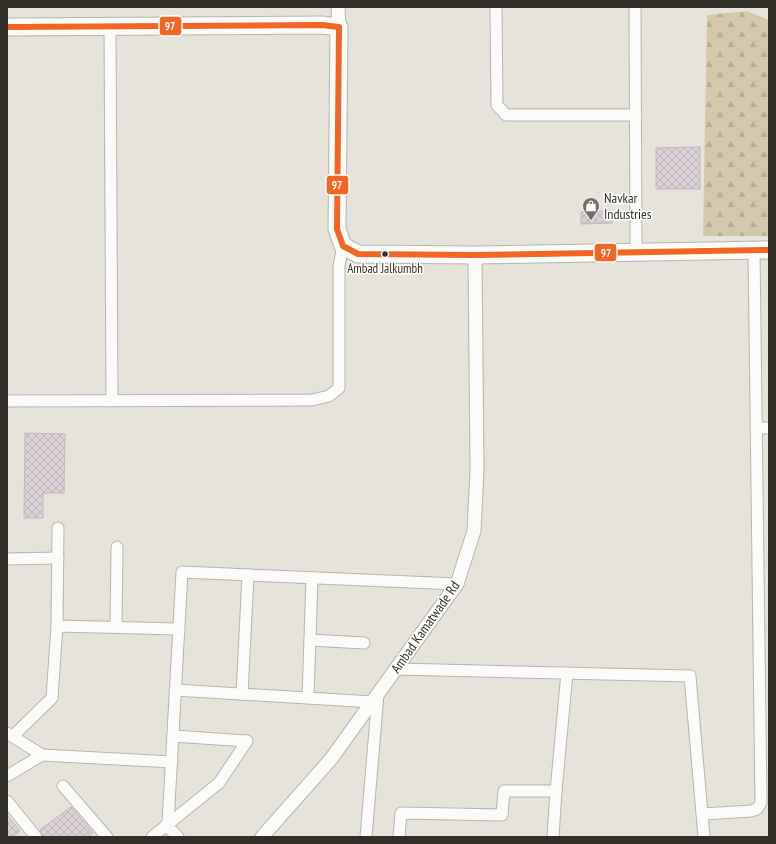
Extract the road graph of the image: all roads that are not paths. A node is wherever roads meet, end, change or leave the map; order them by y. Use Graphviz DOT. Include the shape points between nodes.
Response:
graph roads {
  1 [pos="338,7"];
  2 [pos="496,7"];
  3 [pos="636,7"];
  4 [pos="110,27"];
  5 [pos="339,27"];
  6 [pos="7,28"];
  7 [pos="636,115"];
  8 [pos="343,246"];
  9 [pos="762,250"];
  10 [pos="636,253"];
  11 [pos="475,254"];
  12 [pos="7,401"];
  13 [pos="112,401"];
  14 [pos="756,428"];
  15 [pos="769,428"];
  16 [pos="58,528"];
  17 [pos="117,547"];
  18 [pos="58,558"];
  19 [pos="7,559"];
  20 [pos="248,575"];
  21 [pos="312,578"];
  22 [pos="457,584"];
  23 [pos="57,626"];
  24 [pos="116,627"];
  25 [pos="179,629"];
  26 [pos="764,629"];
  27 [pos="310,640"];
  28 [pos="364,643"];
  29 [pos="396,669"];
  30 [pos="566,673"];
  31 [pos="176,690"];
  32 [pos="242,694"];
  33 [pos="308,698"];
  34 [pos="376,698"];
  35 [pos="10,735"];
  36 [pos="173,736"];
  37 [pos="42,755"];
  38 [pos="172,762"];
  39 [pos="7,776"];
  40 [pos="63,786"];
  41 [pos="556,791"];
  42 [pos="7,801"];
  43 [pos="703,814"];
  44 [pos="167,824"];
  45 [pos="36,837"];
  46 [pos="107,837"];
  47 [pos="152,837"];
  48 [pos="178,837"];
  49 [pos="262,837"];
  50 [pos="366,837"];
  51 [pos="399,837"];
  52 [pos="553,837"];
  53 [pos="704,837"];
  1 -- 5 [label="street"];
  2 -- 7 [label="street" via="497,105 506,115"];
  3 -- 7 [label="street"];
  4 -- 5 [label="main road"];
  4 -- 6 [label="main road"];
  4 -- 13 [label="street"];
  5 -- 8 [label="main road" via="337,229"];
  7 -- 10 [label="street"];
  8 -- 11 [label="main road" via="358,254"];
  8 -- 13 [label="street" via="339,266 339,388 329,396 312,400"];
  9 -- 10 [label="main road"];
  9 -- 14 [label="street"];
  10 -- 11 [label="main road"];
  11 -- 22 [label="street, Ambad Kamatwade Rd" via="477,470 474,531"];
  12 -- 13 [label="street"];
  14 -- 15 [label="street"];
  14 -- 26 [label="street"];
  16 -- 18 [label="street"];
  17 -- 24 [label="street"];
  18 -- 19 [label="street"];
  18 -- 23 [label="street"];
  20 -- 21 [label="street"];
  20 -- 25 [label="street" via="182,572"];
  20 -- 32 [label="street"];
  21 -- 22 [label="street"];
  21 -- 27 [label="street"];
  22 -- 29 [label="street, Ambad Kamatwade Rd"];
  23 -- 24 [label="street"];
  23 -- 35 [label="street" via="52,698"];
  24 -- 25 [label="street"];
  25 -- 31 [label="street"];
  26 -- 43 [label="street" via="761,803 757,809 751,811"];
  27 -- 28 [label="street"];
  27 -- 33 [label="street"];
  29 -- 30 [label="street"];
  29 -- 34 [label="street, Ambad Kamatwade Rd"];
  30 -- 41 [label="street"];
  30 -- 43 [label="street" via="690,676"];
  31 -- 32 [label="street"];
  31 -- 36 [label="street"];
  32 -- 33 [label="street"];
  33 -- 34 [label="street"];
  34 -- 49 [label="street, Ambad Kamatwade Rd" via="331,759"];
  34 -- 50 [label="street"];
  35 -- 37 [label="street"];
  36 -- 38 [label="street"];
  36 -- 44 [label="street" via="247,741 219,783"];
  37 -- 38 [label="street"];
  37 -- 39 [label="street"];
  38 -- 44 [label="street"];
  40 -- 46 [label="street"];
  41 -- 51 [label="street" via="504,790 502,815 401,812"];
  41 -- 52 [label="street"];
  42 -- 45 [label="street"];
  43 -- 53 [label="street"];
  44 -- 47 [label="street"];
  44 -- 48 [label="street"];
}
